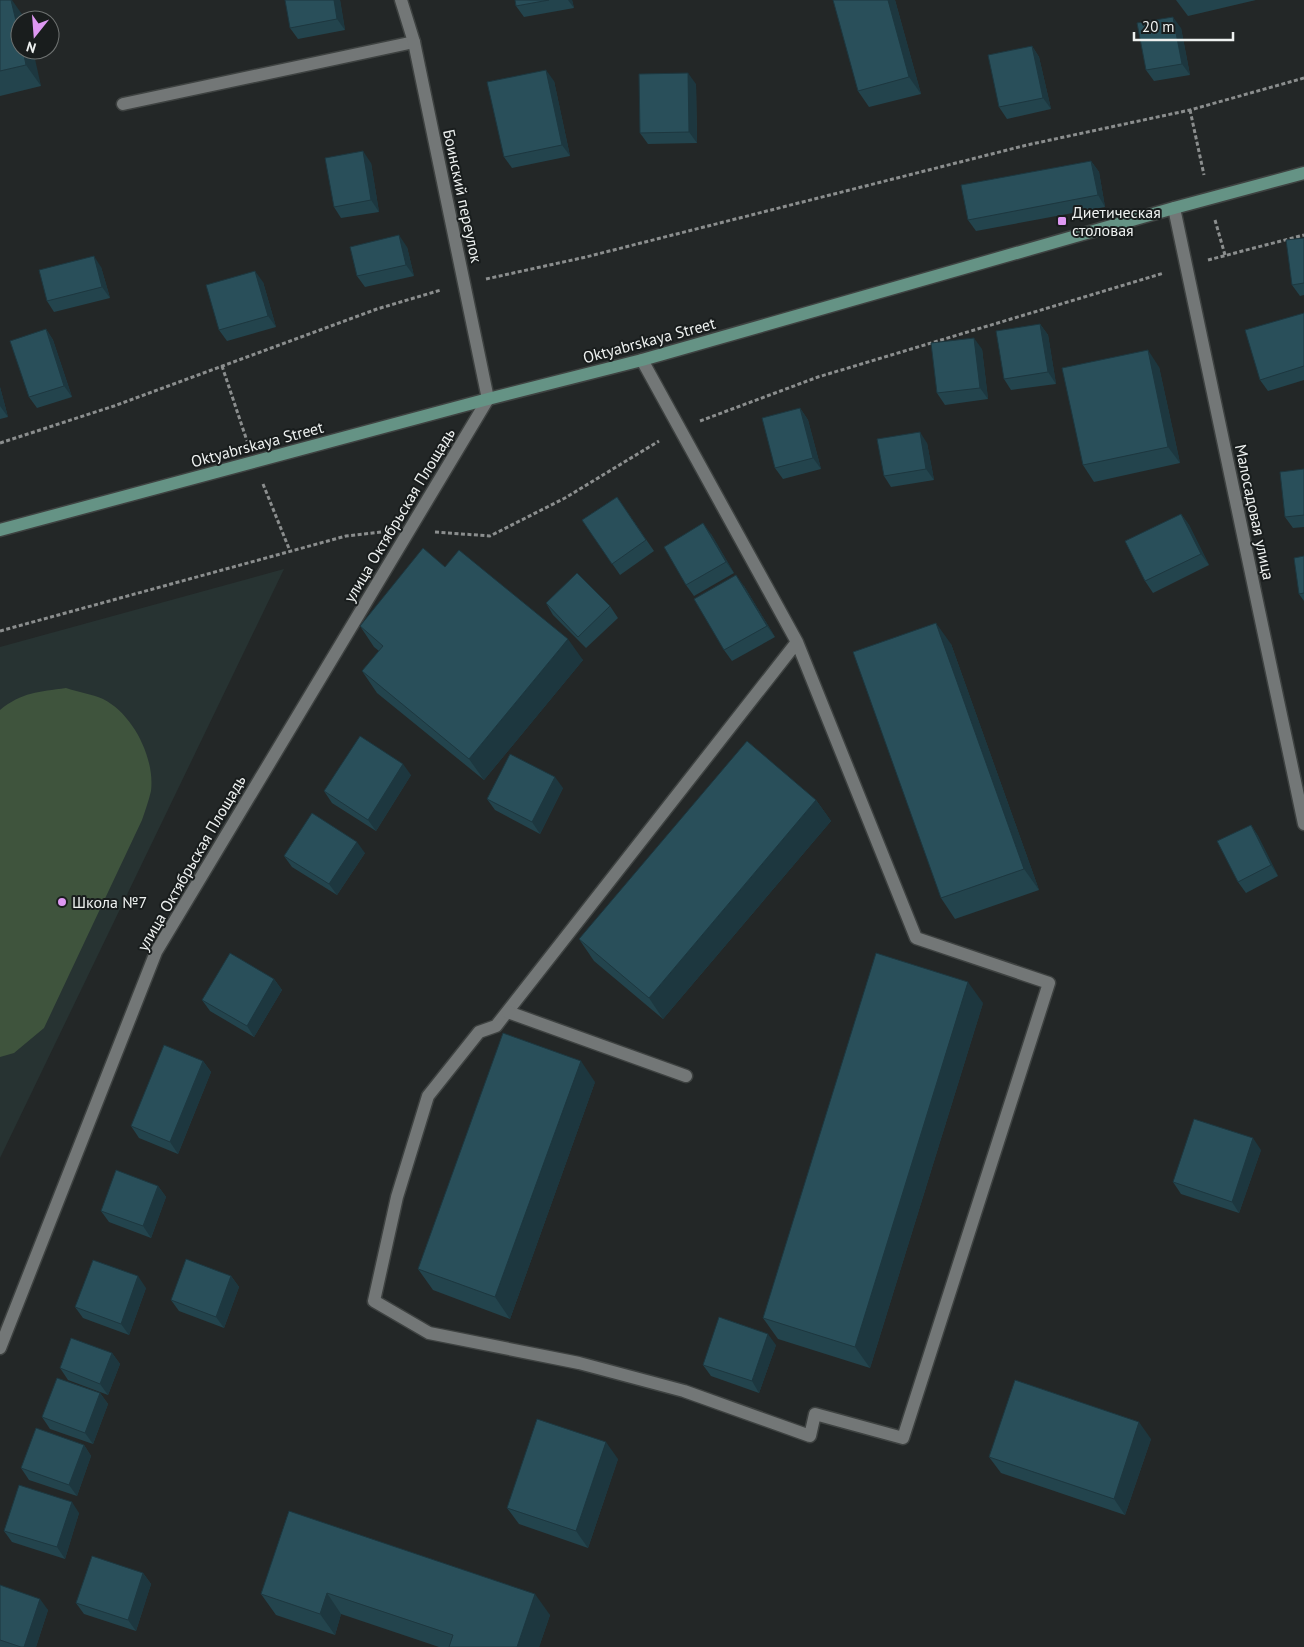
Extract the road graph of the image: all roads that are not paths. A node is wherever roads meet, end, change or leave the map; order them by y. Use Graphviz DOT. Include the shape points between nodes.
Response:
graph roads {
  1 [pos="401,0"];
  2 [pos="414,42"];
  3 [pos="123,104"];
  4 [pos="1304,174"];
  5 [pos="1174,208"];
  6 [pos="642,360"];
  7 [pos="488,399"];
  8 [pos="0,530"];
  9 [pos="797,642"];
  10 [pos="1304,824"];
  11 [pos="508,1012"];
  12 [pos="686,1076"];
  13 [pos="0,1348"];
  1 -- 2 [label="street, Боинский переулок"];
  2 -- 3 [label="street"];
  2 -- 7 [label="street, Боинский переулок"];
  4 -- 5 [label="main road, Oktyabrskaya Street"];
  5 -- 6 [label="main road, Oktyabrskaya Street"];
  5 -- 10 [label="street, Малосадовая улица"];
  6 -- 7 [label="main road, Oktyabrskaya Street"];
  6 -- 9 [label="street"];
  7 -- 8 [label="main road, Oktyabrskaya Street"];
  7 -- 13 [label="street, улица Октябрьская Площадь" via="156,952"];
  9 -- 11 [label="street"];
  9 -- 11 [label="street" via="916,938 1048,983 903,1438 815,1414 810,1436 684,1391 579,1363 429,1333 374,1301 397,1197 428,1096 479,1032 496,1026"];
  11 -- 12 [label="street"];
}
